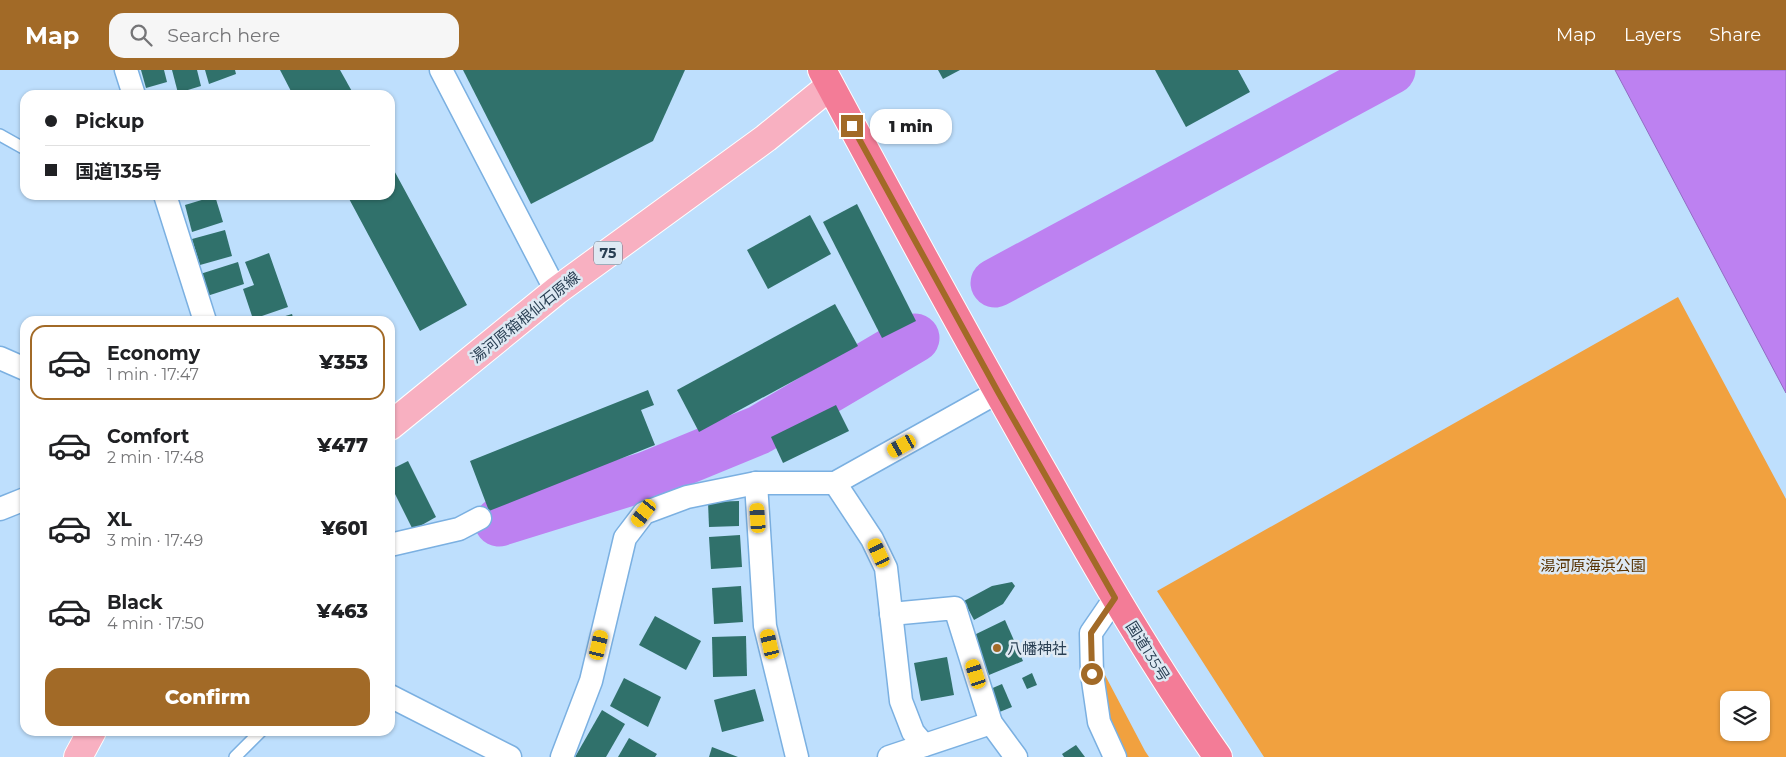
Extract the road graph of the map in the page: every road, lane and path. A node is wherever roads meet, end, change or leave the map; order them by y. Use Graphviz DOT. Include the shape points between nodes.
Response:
graph roads {
  1 [pos="126,70"];
  2 [pos="441,70"];
  3 [pos="826,78"];
  4 [pos="132,90"];
  5 [pos="0,135"];
  6 [pos="20,146"];
  7 [pos="167,200"];
  8 [pos="556,291"];
  9 [pos="202,316"];
  10 [pos="0,358"];
  11 [pos="20,367"];
  12 [pos="998,392"];
  13 [pos="395,422"];
  14 [pos="756,483"];
  15 [pos="835,483"];
  16 [pos="20,501"];
  17 [pos="0,509"];
  18 [pos="480,518"];
  19 [pos="395,544"];
  20 [pos="1115,598"];
  21 [pos="891,614"];
  22 [pos="395,699"];
  23 [pos="991,723"];
  24 [pos="89,736"];
  25 [pos="256,736"];
  26 [pos="924,744"];
  27 [pos="78,757"];
  28 [pos="235,757"];
  29 [pos="510,757"];
  30 [pos="562,757"];
  31 [pos="797,757"];
  32 [pos="889,757"];
  33 [pos="1016,757"];
  34 [pos="1115,757"];
  35 [pos="1218,757"];
  1 -- 4 [label="street"];
  2 -- 8 [label="street"];
  3 -- 8 [label="main road, 湯河原箱根仙石原線 / 75" via="766,138"];
  3 -- 12 [label="highway, 国道135号"];
  5 -- 6 [label="lane"];
  7 -- 9 [label="street"];
  8 -- 13 [label="main road, 湯河原箱根仙石原線 / 75"];
  10 -- 11 [label="street"];
  12 -- 15 [label="street"];
  12 -- 20 [label="highway, 国道135号"];
  14 -- 15 [label="street"];
  14 -- 30 [label="street" via="687,497 644,513 625,538 591,681"];
  14 -- 31 [label="street" via="765,626"];
  15 -- 21 [label="street" via="872,539 886,568"];
  16 -- 17 [label="street"];
  18 -- 19 [label="street" via="459,529"];
  20 -- 34 [label="street" via="1091,633 1098,722"];
  20 -- 35 [label="highway, 国道135号"];
  21 -- 23 [label="street" via="955,608"];
  21 -- 26 [label="street" via="901,701 913,732"];
  22 -- 29 [label="street"];
  23 -- 26 [label="street"];
  23 -- 33 [label="street"];
  24 -- 27 [label="main road"];
  25 -- 28 [label="lane"];
  26 -- 32 [label="street"];
}
